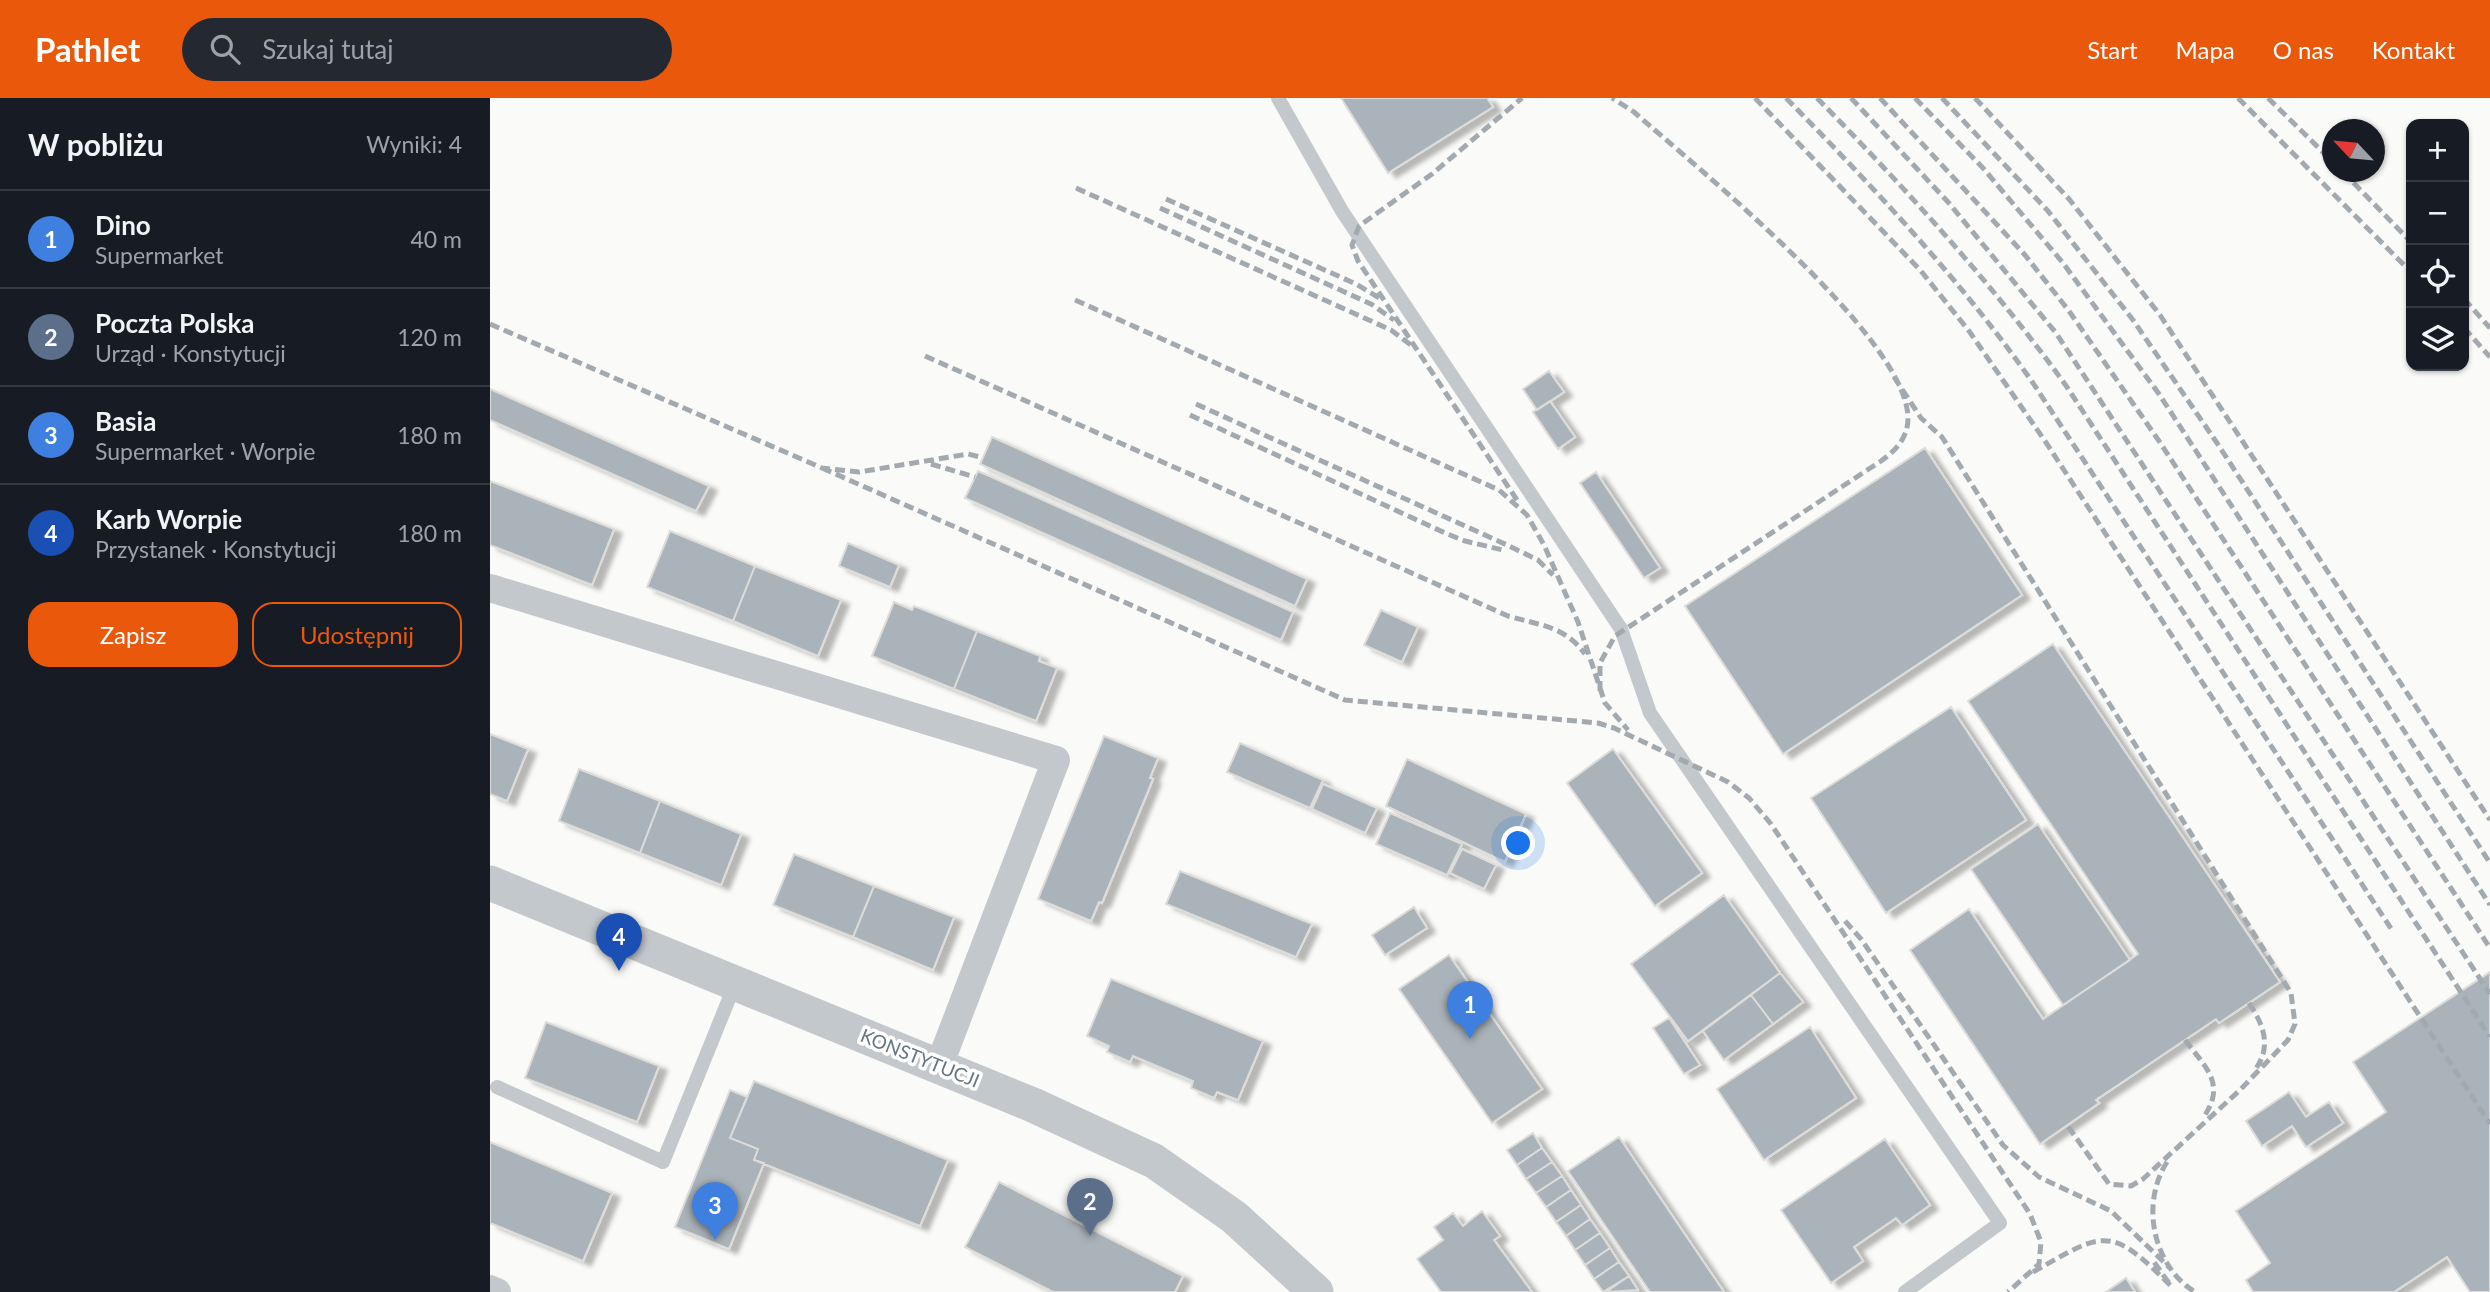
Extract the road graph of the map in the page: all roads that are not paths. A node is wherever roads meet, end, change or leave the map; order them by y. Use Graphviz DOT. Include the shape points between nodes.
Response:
graph roads {
  1 [pos="1278,98"];
  2 [pos="490,588"];
  3 [pos="490,883"];
  4 [pos="736,983"];
  5 [pos="939,1066"];
  6 [pos="497,1087"];
  7 [pos="490,1289"];
  8 [pos="497,1292"];
  9 [pos="1316,1292"];
  10 [pos="1905,1292"];
  1 -- 10 [label="lane" via="1342,211 1621,629 1650,713 2000,1223"];
  2 -- 5 [label="street" via="1056,760"];
  3 -- 4 [label="street, KONSTYTUCJI"];
  4 -- 5 [label="street, KONSTYTUCJI"];
  4 -- 6 [label="lane" via="663,1162"];
  5 -- 9 [label="street, KONSTYTUCJI" via="1154,1161 1234,1217"];
  7 -- 8 [label="street"];
}
